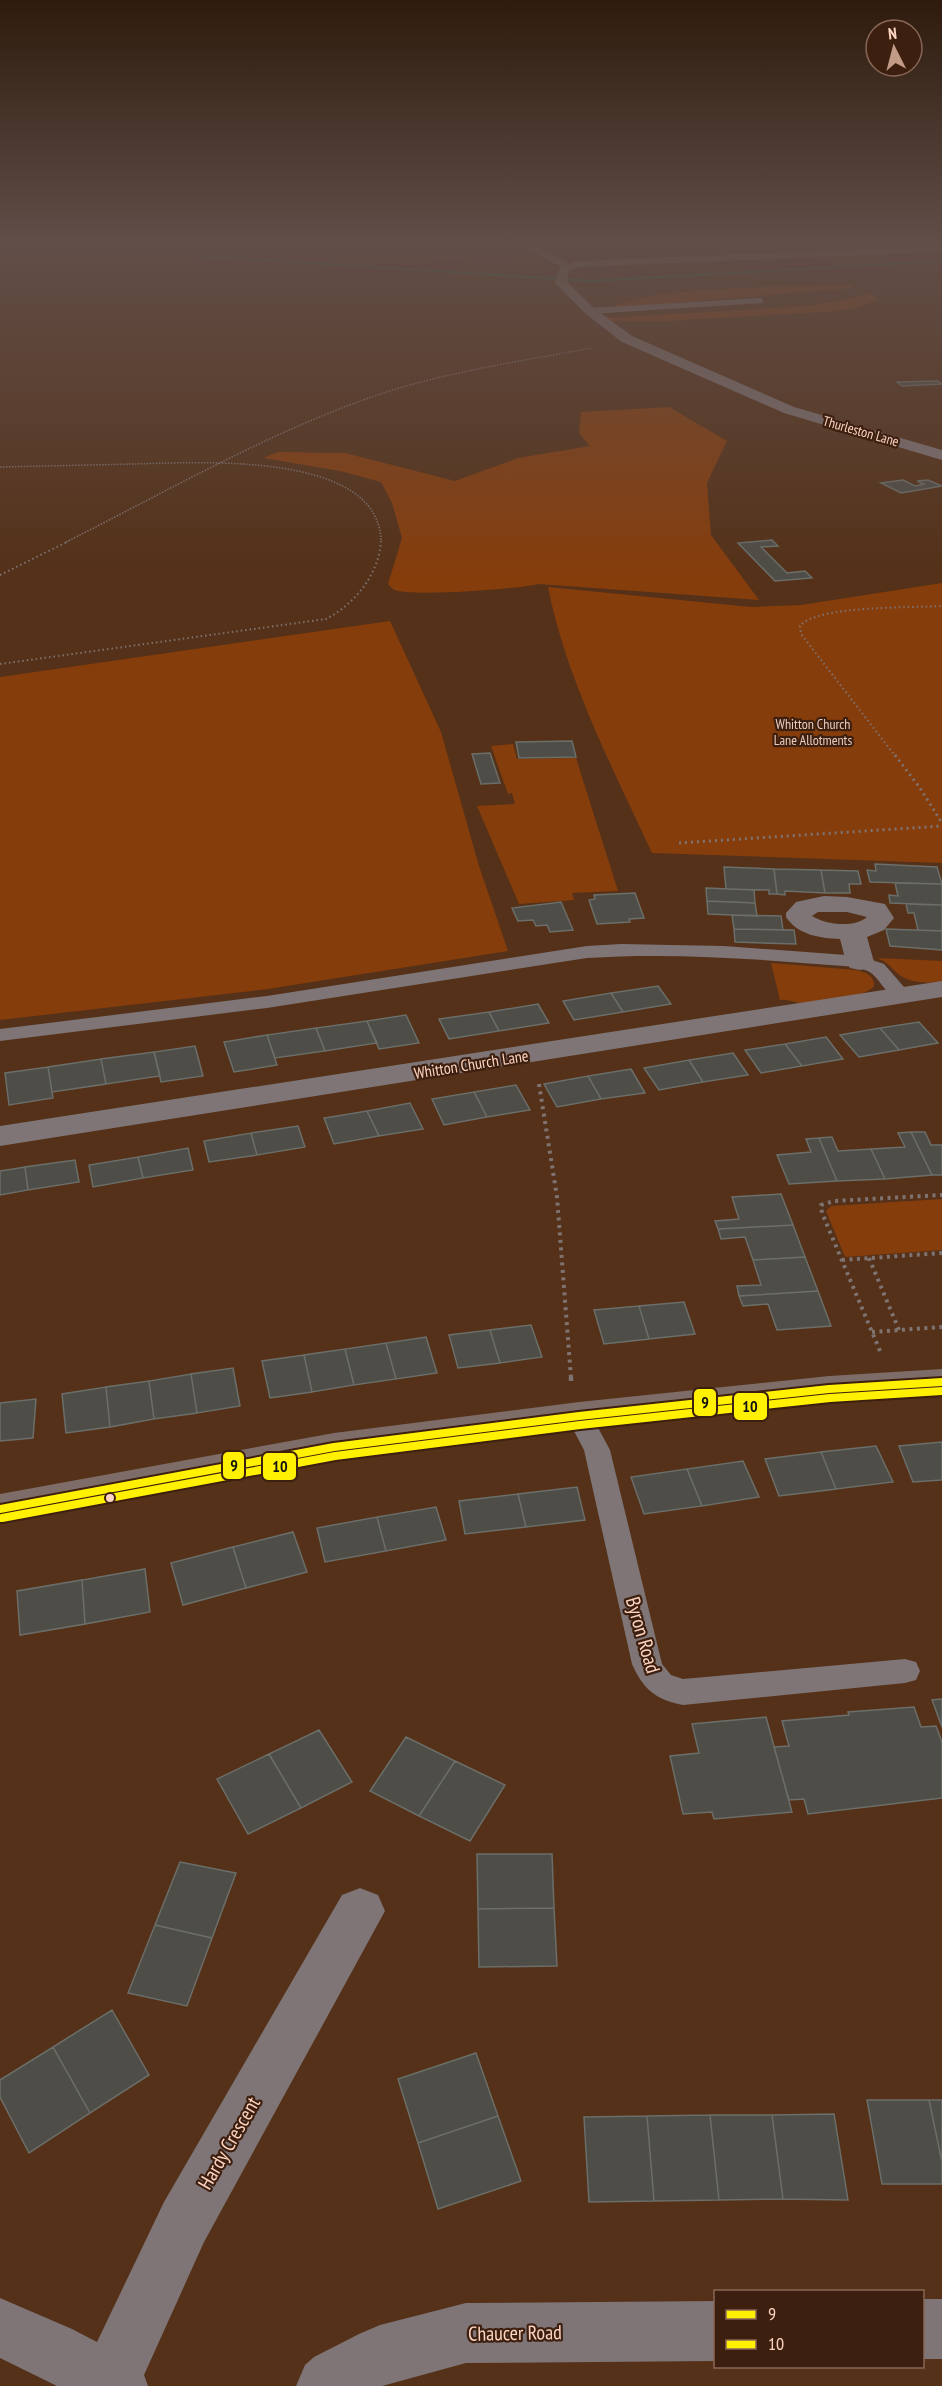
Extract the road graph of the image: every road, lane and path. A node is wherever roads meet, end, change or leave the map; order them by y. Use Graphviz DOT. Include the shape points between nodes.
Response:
graph roads {
  1 [pos="570,352"];
  2 [pos="657,352"];
  3 [pos="942,455"];
  4 [pos="223,462"];
  5 [pos="0,467"];
  6 [pos="0,575"];
  7 [pos="942,606"];
  8 [pos="0,664"];
  9 [pos="942,824"];
  10 [pos="679,843"];
  11 [pos="852,931"];
  12 [pos="860,962"];
  13 [pos="942,989"];
  14 [pos="902,995"];
  15 [pos="0,1035"];
  16 [pos="530,1055"];
  17 [pos="0,1136"];
  18 [pos="942,1195"];
  19 [pos="942,1253"];
  20 [pos="869,1258"];
  21 [pos="842,1260"];
  22 [pos="942,1327"];
  23 [pos="899,1330"];
  24 [pos="872,1332"];
  25 [pos="942,1382"];
  26 [pos="894,1385"];
  27 [pos="579,1416"];
  28 [pos="0,1509"];
  29 [pos="905,1671"];
  30 [pos="360,1911"];
  31 [pos="0,2328"];
  32 [pos="924,2329"];
  33 [pos="942,2329"];
  34 [pos="714,2331"];
  35 [pos="114,2384"];
  36 [pos="326,2386"];
  1 -- 4 [label="path" via="454,373 394,390 296,427"];
  2 -- 3 [label="street, Thurleston Lane" via="789,410"];
  4 -- 5 [label="path"];
  4 -- 6 [label="path"];
  4 -- 8 [label="path" via="314,474 344,486 369,506 381,530 378,560 358,598 345,611 326,619 290,625"];
  7 -- 9 [label="path" via="828,612 805,620 800,626 801,634 920,788"];
  9 -- 10 [label="path"];
  11 -- 12 [label="street"];
  12 -- 14 [label="lane" via="877,968"];
  12 -- 15 [label="lane" via="689,948 632,948 267,1002"];
  13 -- 14 [label="street, Whitton Church Lane"];
  14 -- 16 [label="street, Whitton Church Lane"];
  16 -- 17 [label="street, Whitton Church Lane"];
  16 -- 27 [label="path" via="538,1079 557,1197 572,1391"];
  18 -- 21 [label="path" via="821,1206"];
  19 -- 20 [label="path"];
  20 -- 21 [label="path"];
  20 -- 23 [label="path"];
  21 -- 24 [label="path"];
  22 -- 23 [label="path"];
  23 -- 24 [label="path"];
  24 -- 26 [label="path"];
  25 -- 26 [label="street"];
  26 -- 27 [label="street"];
  27 -- 28 [label="street" via="334,1447"];
  27 -- 29 [label="lane, Byron Road" via="597,1450 647,1664 660,1685 683,1692"];
  30 -- 35 [label="street, Hardy Crescent" via="184,2222"];
  31 -- 35 [label="street" via="51,2349"];
  32 -- 33 [label="street"];
  34 -- 36 [label="street, Chaucer Road" via="466,2332 380,2355"];
}
